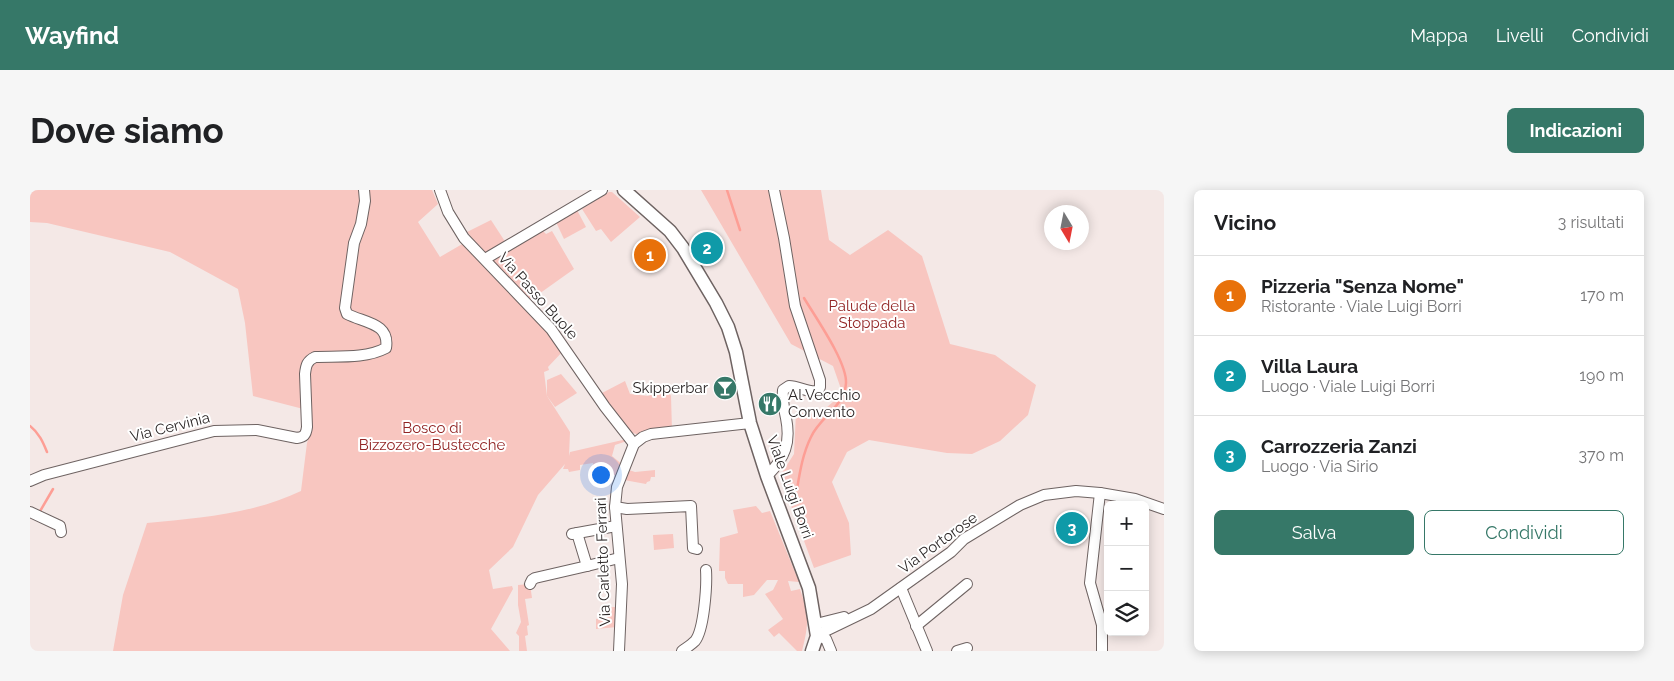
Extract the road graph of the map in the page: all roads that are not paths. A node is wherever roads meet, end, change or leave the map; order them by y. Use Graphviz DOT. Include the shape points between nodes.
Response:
graph roads {
  1 [pos="364,190"];
  2 [pos="440,190"];
  3 [pos="602,190"];
  4 [pos="624,190"];
  5 [pos="774,190"];
  6 [pos="485,259"];
  7 [pos="750,423"];
  8 [pos="634,444"];
  9 [pos="767,476"];
  10 [pos="30,480"];
  11 [pos="1100,493"];
  12 [pos="615,507"];
  13 [pos="1164,509"];
  14 [pos="30,512"];
  15 [pos="616,526"];
  16 [pos="61,532"];
  17 [pos="697,548"];
  18 [pos="619,558"];
  19 [pos="587,566"];
  20 [pos="706,570"];
  21 [pos="530,584"];
  22 [pos="967,584"];
  23 [pos="901,588"];
  24 [pos="916,626"];
  25 [pos="817,632"];
  26 [pos="694,648"];
  27 [pos="619,651"];
  28 [pos="682,651"];
  29 [pos="812,651"];
  30 [pos="831,651"];
  31 [pos="927,651"];
  32 [pos="1102,651"];
  1 -- 10 [label="street, Via Cervinia" via="362,224 354,243 345,308 347,314 382,329 387,338 386,348 360,356 315,357 309,360 305,374 306,434 297,438 257,430 214,431"];
  2 -- 6 [label="street, Via Passo Buole" via="448,212 464,238"];
  3 -- 6 [label="street"];
  4 -- 7 [label="main road, Viale Luigi Borri" via="670,231 716,303 736,352"];
  5 -- 9 [label="street" via="795,306 820,387 813,392 797,386 783,390 789,442"];
  6 -- 8 [label="street, Via Passo Buole" via="551,328 605,408"];
  7 -- 8 [label="street" via="651,434"];
  7 -- 9 [label="main road, Viale Luigi Borri"];
  8 -- 12 [label="street, Via Carletto Ferrari" via="617,487"];
  9 -- 25 [label="main road, Viale Luigi Borri" via="809,588"];
  11 -- 13 [label="street, Via Portorose" via="1135,499"];
  11 -- 23 [label="street, Via Portorose" via="1076,491 1044,495 1020,505 964,539"];
  11 -- 32 [label="street" via="1090,583 1102,625"];
  12 -- 15 [label="street, Via Carletto Ferrari"];
  12 -- 17 [label="street" via="691,506 693,548"];
  14 -- 16 [label="street" via="60,526"];
  15 -- 18 [label="street, Via Carletto Ferrari"];
  15 -- 19 [label="street" via="574,534"];
  18 -- 19 [label="street"];
  18 -- 27 [label="street, Via Carletto Ferrari" via="622,609"];
  19 -- 21 [label="street" via="533,579"];
  20 -- 26 [label="street" via="700,632"];
  22 -- 24 [label="street"];
  23 -- 24 [label="street, Via Portorose"];
  23 -- 25 [label="street, Via Portorose" via="871,609"];
  24 -- 31 [label="street, Via Portorose"];
  25 -- 29 [label="main road, Viale Luigi Borri"];
  25 -- 30 [label="street" via="826,639"];
  26 -- 28 [label="street"];
}
